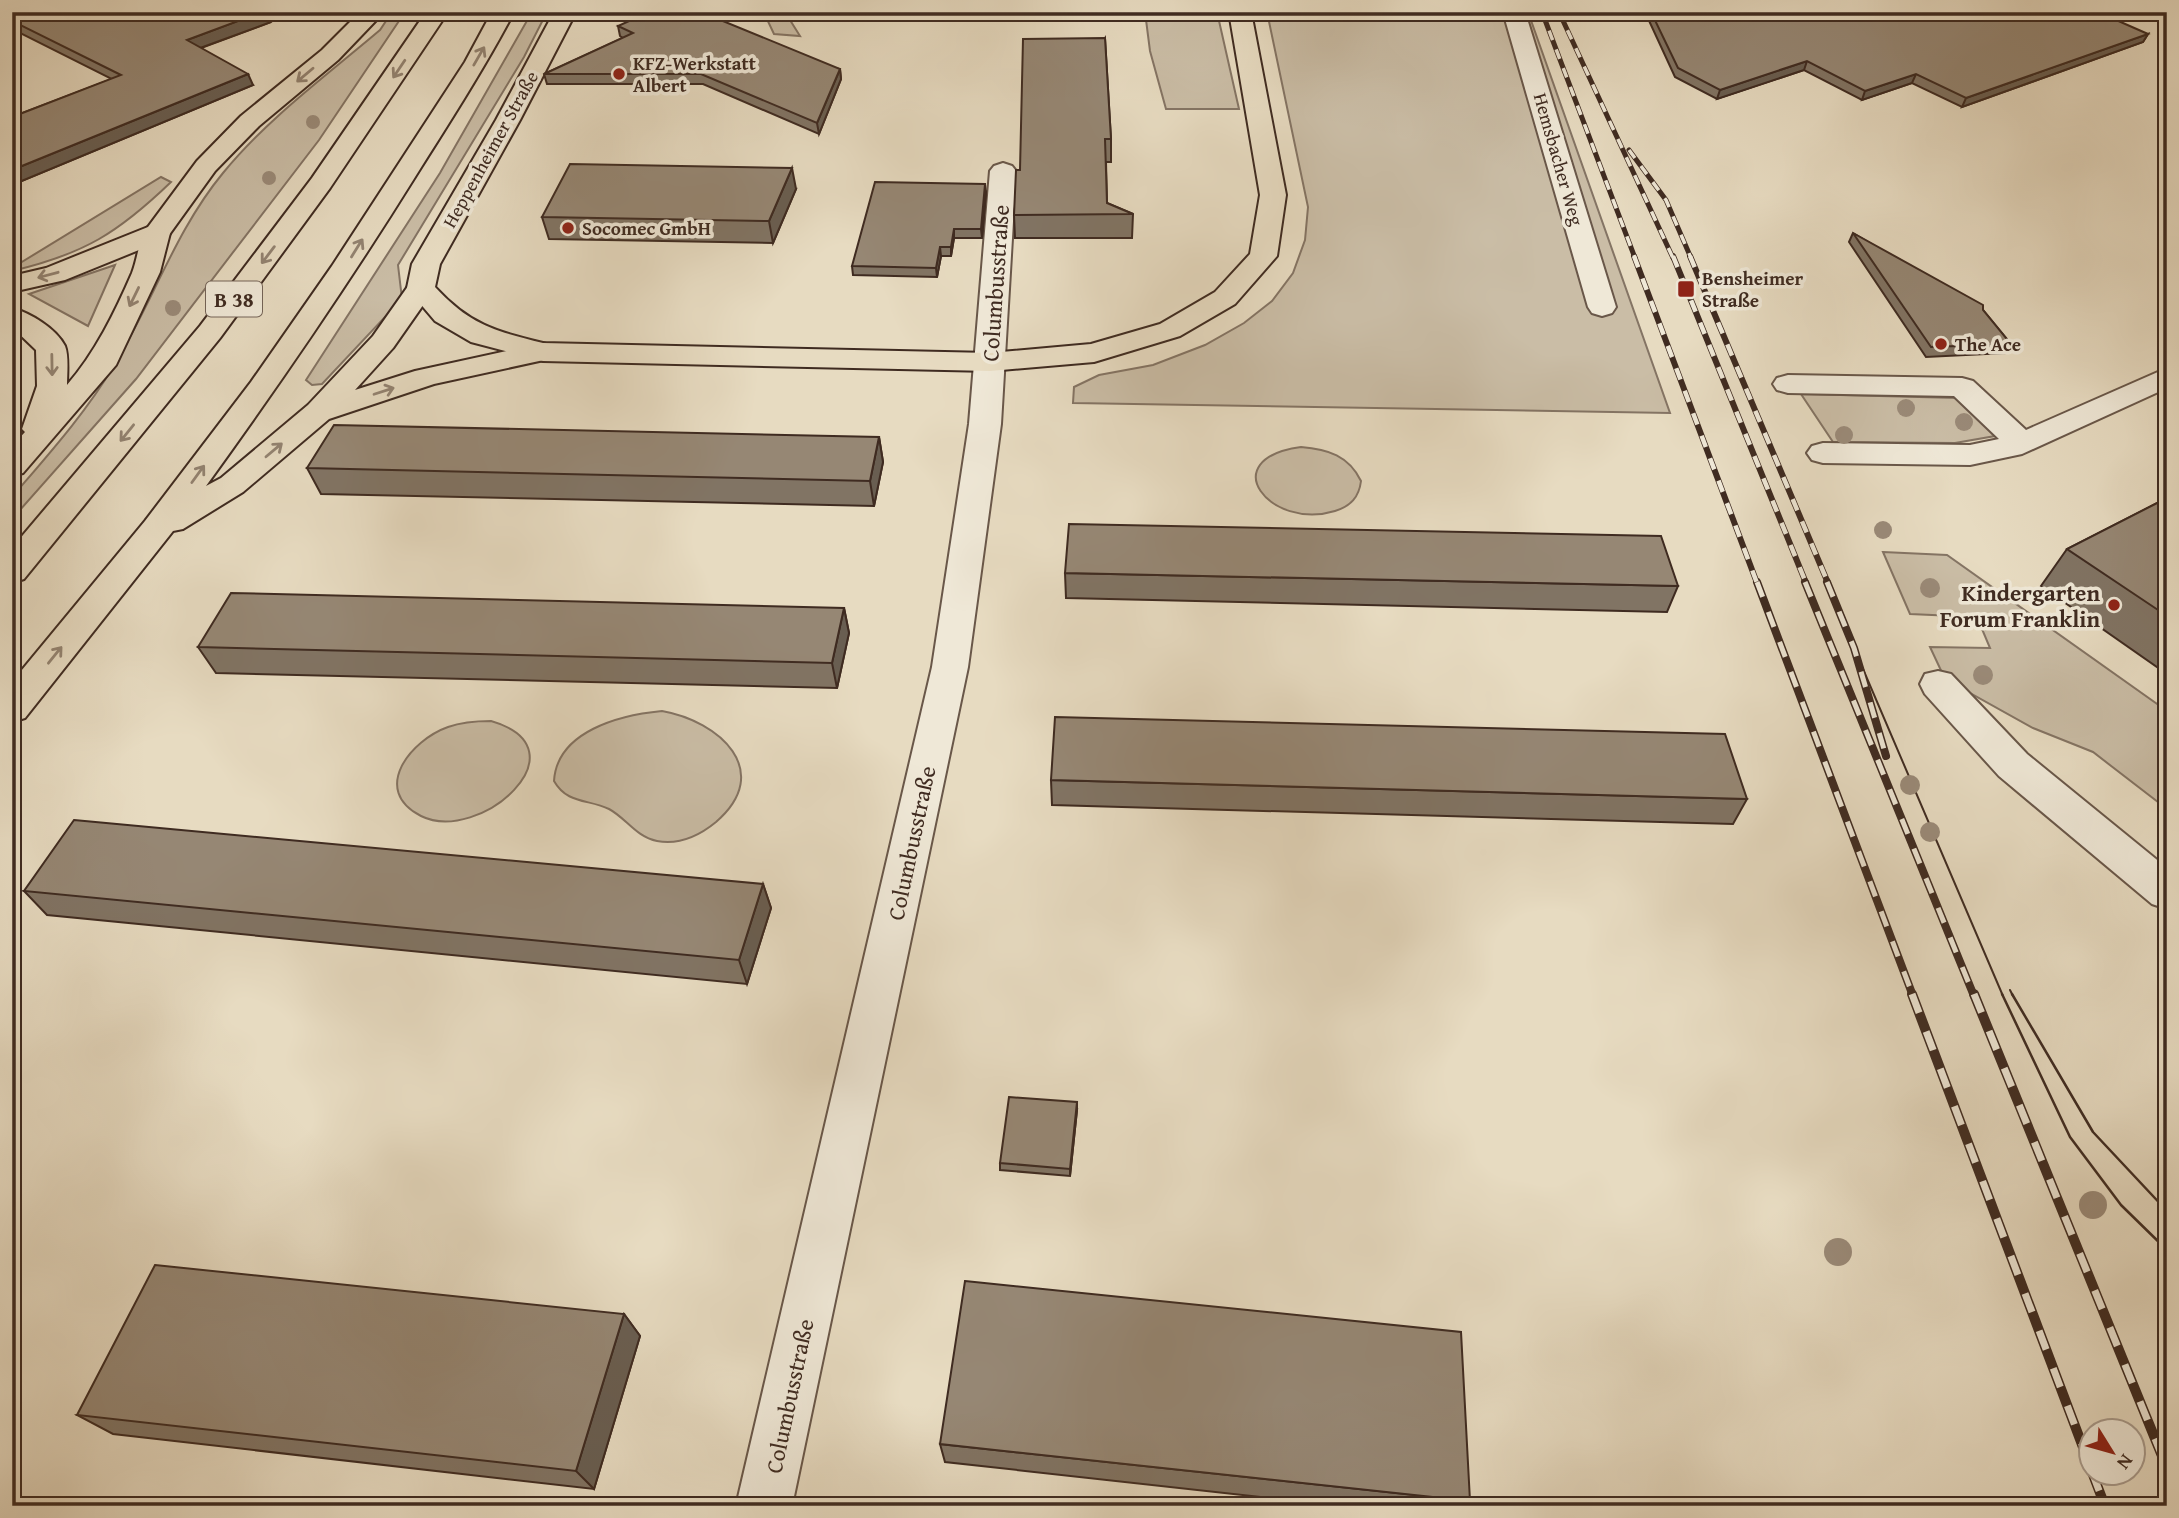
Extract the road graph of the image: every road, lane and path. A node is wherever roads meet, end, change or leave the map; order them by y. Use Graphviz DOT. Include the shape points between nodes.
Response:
graph roads {
  1 [pos="373,12"];
  2 [pos="437,12"];
  3 [pos="503,12"];
  4 [pos="565,12"];
  5 [pos="1240,12"];
  6 [pos="1514,12"];
  7 [pos="1003,171"];
  8 [pos="157,233"];
  9 [pos="12,284"];
  10 [pos="421,288"];
  11 [pos="1602,307"];
  12 [pos="12,317"];
  13 [pos="543,352"];
  14 [pos="990,362"];
  15 [pos="2167,377"];
  16 [pos="1788,384"];
  17 [pos="319,412"];
  18 [pos="2022,444"];
  19 [pos="1823,453"];
  20 [pos="23,454"];
  21 [pos="157,529"];
  22 [pos="12,571"];
  23 [pos="1938,684"];
  24 [pos="12,708"];
  25 [pos="2167,892"];
  26 [pos="764,1506"];
  1 -- 8 [label="main road, one-way" via="206,166"];
  2 -- 22 [label="main road, B 38, one-way" via="321,183 210,332"];
  21 -- 3 [label="main road, one-way" via="345,267"];
  4 -- 10 [label="main road, Heppenheimer Straße" via="426,264"];
  5 -- 14 [label="main road" via="1273,195 1263,256 1225,298 1170,330 1094,353"];
  6 -- 11 [label="street, Hemsbacher Weg"];
  7 -- 14 [label="street, Columbusstraße"];
  8 -- 9 [label="main road, one-way" via="55,274"];
  8 -- 20 [label="main road, one-way" via="146,272 101,365"];
  10 -- 13 [label="main road" via="445,315 481,336"];
  10 -- 17 [label="main road, Heppenheimer Straße" via="383,342"];
  12 -- 20 [label="main road, one-way" via="24,321 51,348 52,386"];
  13 -- 14 [label="main road"];
  17 -- 13 [label="main road, one-way" via="426,377"];
  14 -- 26 [label="street, Columbusstraße" via="974,516 950,667"];
  15 -- 18 [label="street"];
  16 -- 18 [label="street" via="1962,387"];
  21 -- 17 [label="main road, one-way" via="232,485"];
  18 -- 19 [label="street" via="1970,455"];
  24 -- 21 [label="main road, one-way"];
  23 -- 25 [label="street" via="2013,765"];
}
